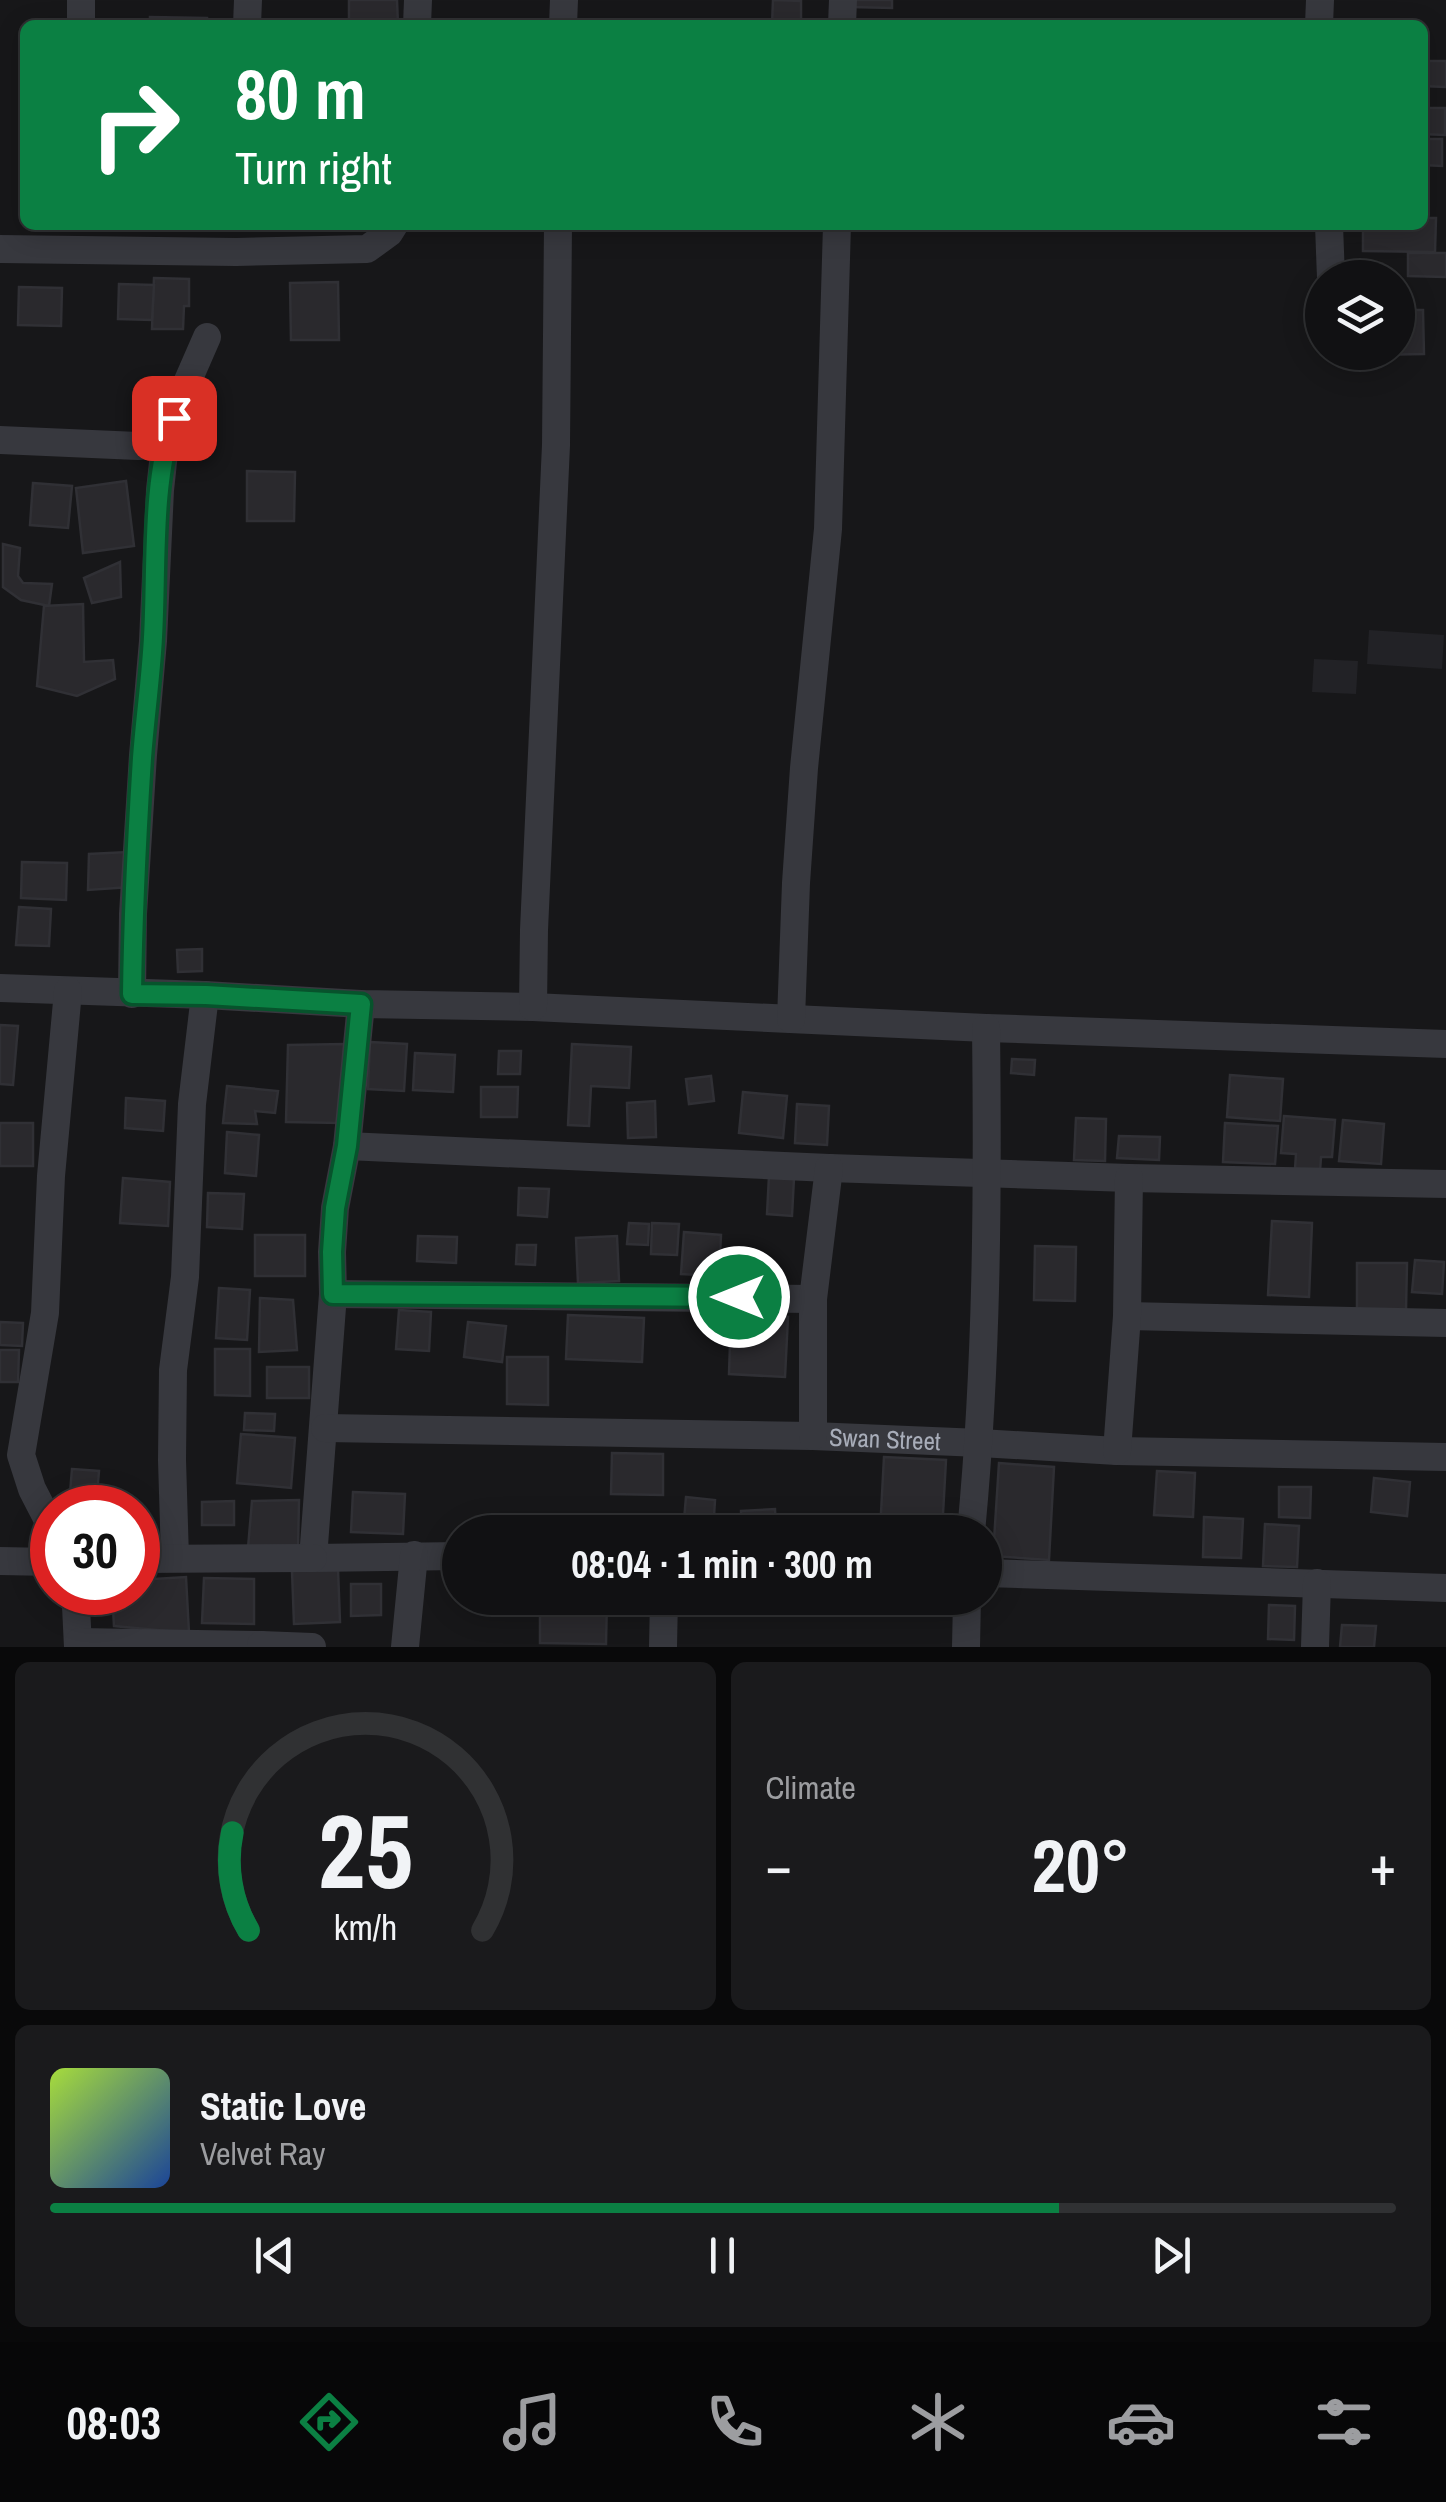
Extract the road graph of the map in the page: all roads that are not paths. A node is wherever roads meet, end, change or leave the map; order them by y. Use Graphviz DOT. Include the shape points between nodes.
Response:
graph roads {
  1 [pos="390,230"];
  2 [pos="558,230"];
  3 [pos="837,230"];
  4 [pos="1329,230"];
  5 [pos="81,238"];
  6 [pos="237,238"];
  7 [pos="0,250"];
  8 [pos="1330,260"];
  9 [pos="207,337"];
  10 [pos="0,440"];
  11 [pos="165,444"];
  12 [pos="0,988"];
  13 [pos="68,991"];
  14 [pos="132,994"];
  15 [pos="206,995"];
  16 [pos="361,1004"];
  17 [pos="532,1007"];
  18 [pos="791,1019"];
  19 [pos="986,1028"];
  20 [pos="1446,1044"];
  21 [pos="347,1146"];
  22 [pos="829,1168"];
  23 [pos="988,1172"];
  24 [pos="1129,1178"];
  25 [pos="1446,1184"];
  26 [pos="333,1294"];
  27 [pos="813,1299"];
  28 [pos="1127,1316"];
  29 [pos="1446,1323"];
  30 [pos="324,1428"];
  31 [pos="812,1436"];
  32 [pos="980,1443"];
  33 [pos="1116,1451"];
  34 [pos="1446,1458"];
  35 [pos="30,1485"];
  36 [pos="973,1515"];
  37 [pos="414,1555"];
  38 [pos="442,1556"];
  39 [pos="160,1558"];
  40 [pos="175,1558"];
  41 [pos="313,1558"];
  42 [pos="0,1561"];
  43 [pos="30,1562"];
  44 [pos="1002,1574"];
  45 [pos="1316,1584"];
  46 [pos="1446,1588"];
  47 [pos="76,1615"];
  48 [pos="664,1615"];
  49 [pos="967,1615"];
  50 [pos="78,1644"];
  51 [pos="261,1646"];
  52 [pos="312,1647"];
  53 [pos="404,1647"];
  54 [pos="663,1647"];
  55 [pos="966,1647"];
  56 [pos="1315,1647"];
  1 -- 6 [label="street" via="366,248"];
  2 -- 17 [label="street" via="556,445"];
  3 -- 18 [label="street" via="828,528 802,788"];
  4 -- 8 [label="street"];
  5 -- 6 [label="street"];
  5 -- 7 [label="street"];
  9 -- 11 [label="street"];
  10 -- 11 [label="street"];
  11 -- 14 [label="street"];
  12 -- 13 [label="street"];
  13 -- 14 [label="street"];
  13 -- 35 [label="street" via="45,1313 21,1455"];
  14 -- 15 [label="street"];
  15 -- 16 [label="street"];
  15 -- 40 [label="street" via="174,1370"];
  16 -- 17 [label="street"];
  16 -- 21 [label="street"];
  17 -- 18 [label="street"];
  18 -- 19 [label="street"];
  19 -- 20 [label="street"];
  19 -- 23 [label="street"];
  21 -- 22 [label="street"];
  21 -- 26 [label="street" via="335,1208"];
  22 -- 23 [label="street"];
  22 -- 27 [label="street"];
  23 -- 24 [label="street"];
  23 -- 32 [label="street"];
  24 -- 25 [label="street"];
  24 -- 28 [label="street"];
  26 -- 27 [label="street"];
  26 -- 30 [label="street"];
  27 -- 31 [label="street"];
  28 -- 29 [label="street"];
  28 -- 33 [label="street"];
  30 -- 31 [label="street, Swan Street"];
  30 -- 41 [label="street"];
  31 -- 32 [label="street, Swan Street"];
  32 -- 33 [label="street, Swan Street"];
  32 -- 36 [label="street"];
  33 -- 34 [label="street, Swan Street"];
  37 -- 38 [label="street"];
  37 -- 41 [label="street"];
  37 -- 53 [label="street"];
  39 -- 40 [label="street"];
  40 -- 41 [label="street"];
  42 -- 43 [label="street"];
  44 -- 45 [label="street"];
  45 -- 46 [label="street"];
  45 -- 56 [label="street"];
  47 -- 50 [label="street"];
  48 -- 54 [label="street"];
  49 -- 55 [label="street"];
  50 -- 51 [label="street"];
  51 -- 52 [label="street"];
}
